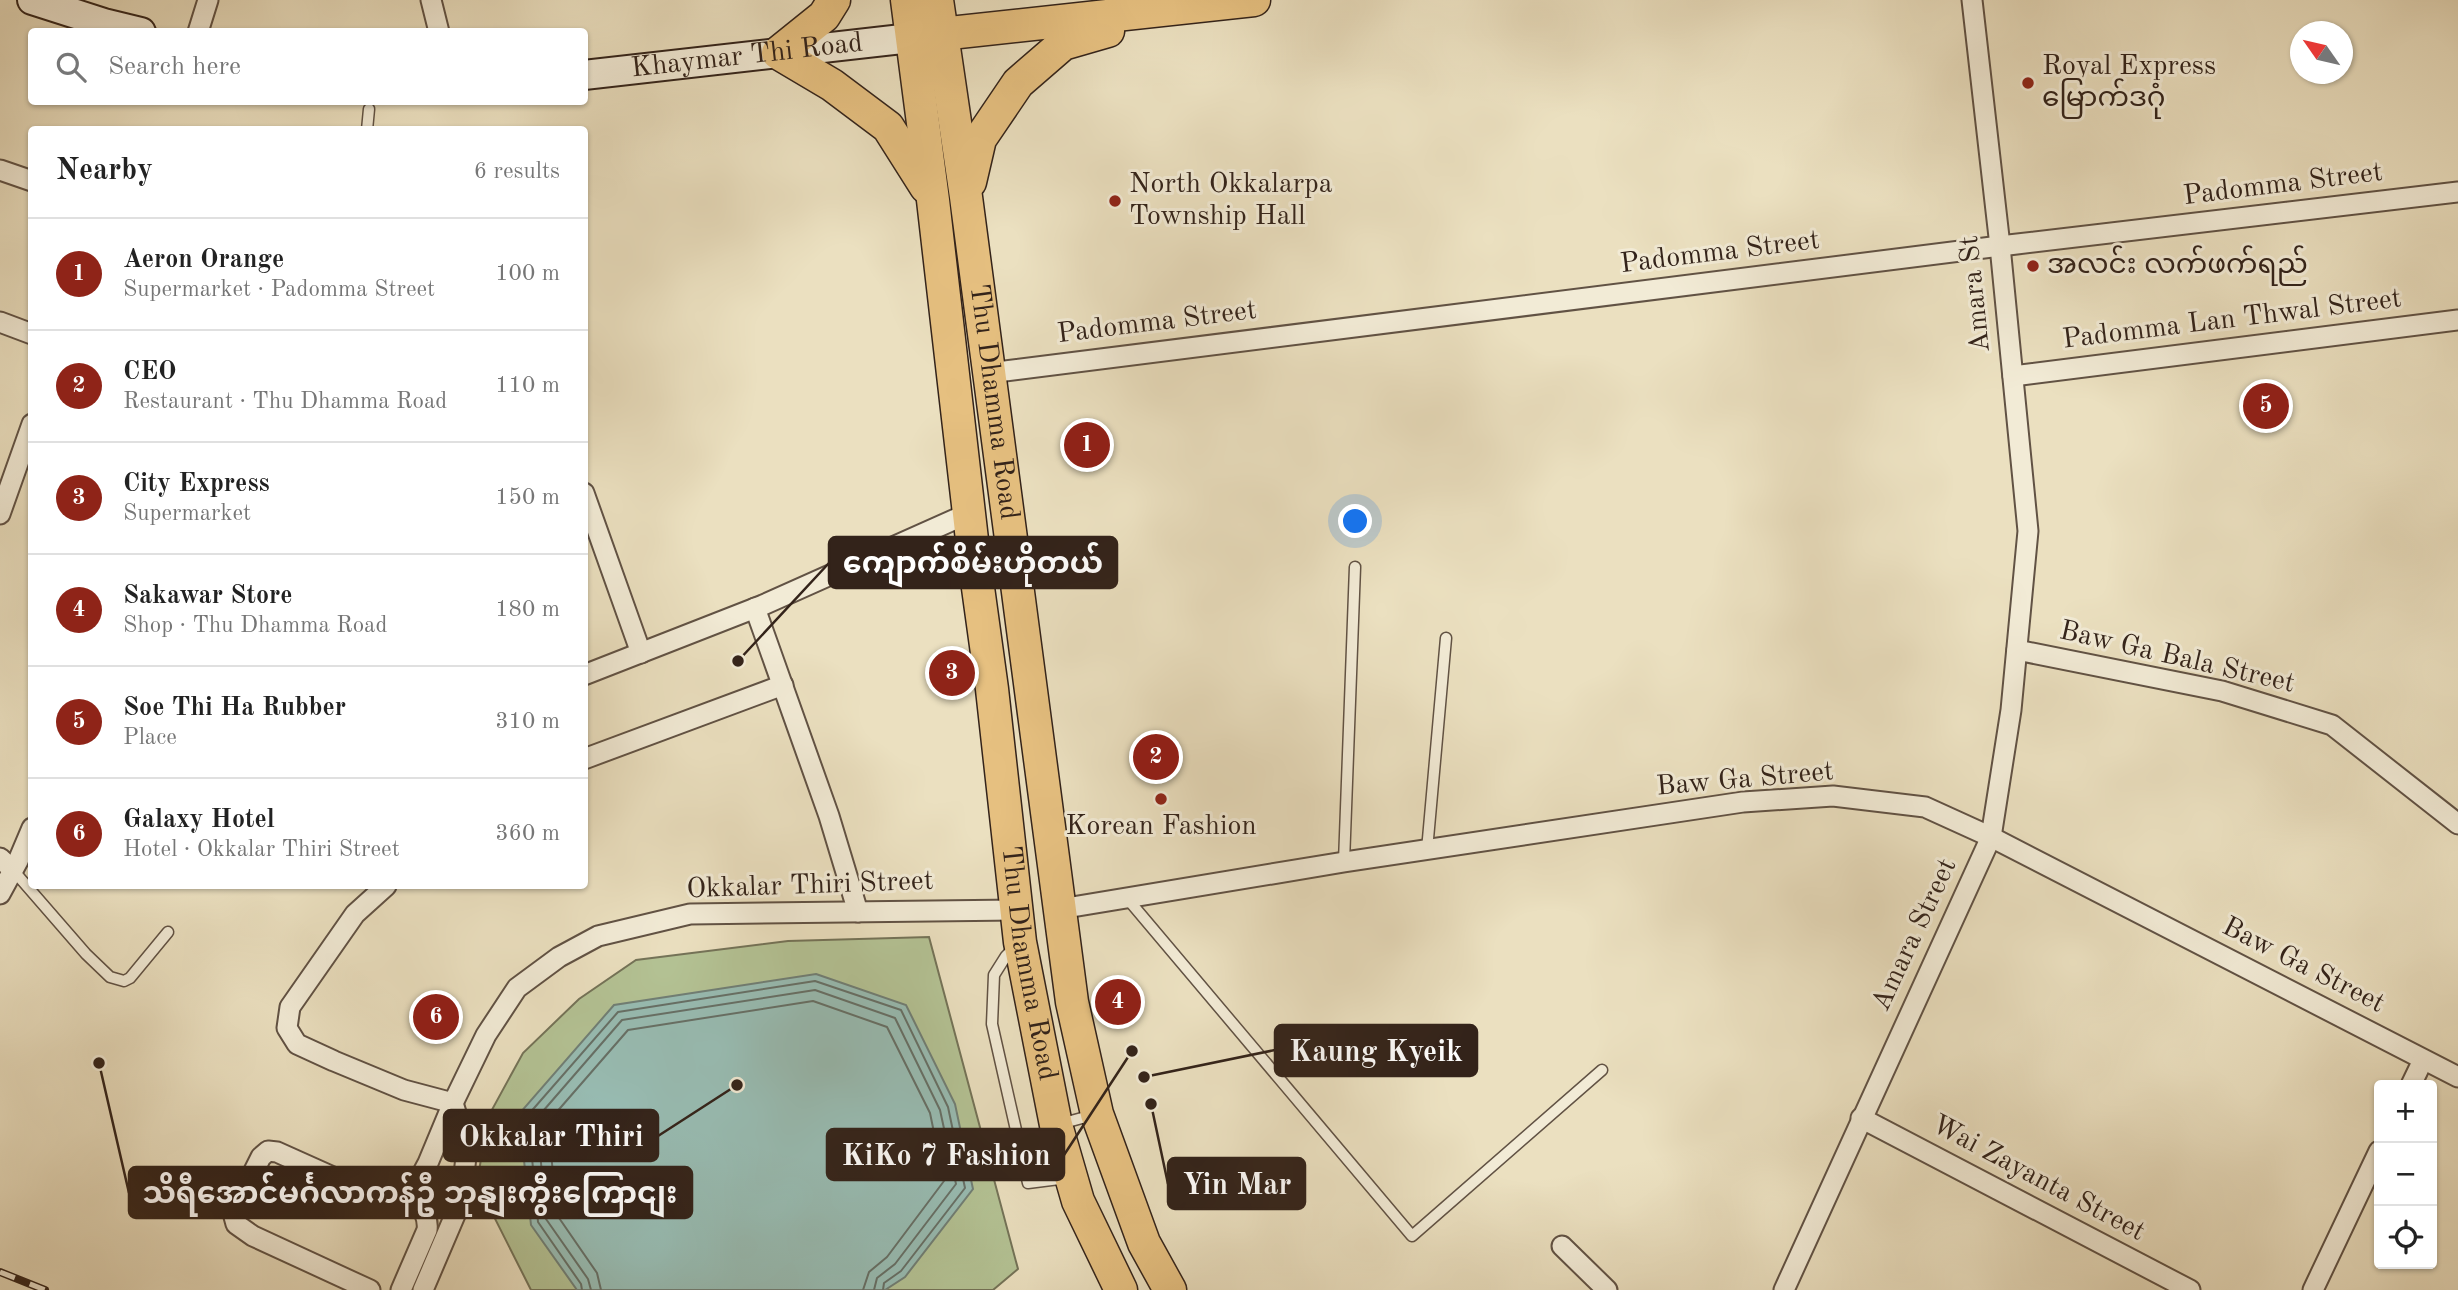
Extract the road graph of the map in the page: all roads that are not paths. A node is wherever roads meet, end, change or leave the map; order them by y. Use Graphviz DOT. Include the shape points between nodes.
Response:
graph roads {
  1 [pos="32,0"];
  2 [pos="208,0"];
  3 [pos="431,0"];
  4 [pos="834,0"];
  5 [pos="907,0"];
  6 [pos="937,0"];
  7 [pos="1091,0"];
  8 [pos="1254,0"];
  9 [pos="1972,0"];
  10 [pos="1193,7"];
  11 [pos="125,28"];
  12 [pos="199,28"];
  13 [pos="438,28"];
  14 [pos="926,36"];
  15 [pos="778,53"];
  16 [pos="588,75"];
  17 [pos="369,109"];
  18 [pos="367,126"];
  19 [pos="0,170"];
  20 [pos="28,180"];
  21 [pos="2458,192"];
  22 [pos="966,197"];
  23 [pos="933,201"];
  24 [pos="2000,246"];
  25 [pos="2458,320"];
  26 [pos="0,322"];
  27 [pos="28,332"];
  28 [pos="989,373"];
  29 [pos="2013,376"];
  30 [pos="28,432"];
  31 [pos="5,481"];
  32 [pos="0,514"];
  33 [pos="589,517"];
  34 [pos="970,518"];
  35 [pos="1355,567"];
  36 [pos="2022,582"];
  37 [pos="755,608"];
  38 [pos="1446,638"];
  39 [pos="2017,650"];
  40 [pos="641,653"];
  41 [pos="588,673"];
  42 [pos="783,685"];
  43 [pos="588,758"];
  44 [pos="2458,824"];
  45 [pos="28,834"];
  46 [pos="1992,837"];
  47 [pos="1427,850"];
  48 [pos="1344,862"];
  49 [pos="7,864"];
  50 [pos="28,888"];
  51 [pos="29,889"];
  52 [pos="383,889"];
  53 [pos="0,894"];
  54 [pos="1126,896"];
  55 [pos="1060,908"];
  56 [pos="1016,909"];
  57 [pos="858,912"];
  58 [pos="168,932"];
  59 [pos="1020,943"];
  60 [pos="2423,1060"];
  61 [pos="1602,1070"];
  62 [pos="2458,1077"];
  63 [pos="2413,1080"];
  64 [pos="453,1103"];
  65 [pos="1097,1114"];
  66 [pos="1861,1118"];
  67 [pos="1056,1125"];
  68 [pos="2374,1162"];
  69 [pos="1071,1177"];
  70 [pos="412,1193"];
  71 [pos="1562,1247"];
  72 [pos="370,1290"];
  73 [pos="401,1290"];
  74 [pos="423,1290"];
  75 [pos="1121,1290"];
  76 [pos="1170,1290"];
  77 [pos="1607,1290"];
  78 [pos="1784,1290"];
  79 [pos="2190,1290"];
  80 [pos="2313,1290"];
  1 -- 11 [label="main road"];
  2 -- 12 [label="street"];
  3 -- 13 [label="street"];
  4 -- 15 [label="main road" via="824,16"];
  5 -- 14 [label="main road, Thu Dhamma Road"];
  6 -- 14 [label="main road, Thu Dhamma Road"];
  7 -- 10 [label="main road"];
  8 -- 10 [label="main road"];
  9 -- 24 [label="street, Amara St"];
  10 -- 14 [label="main road"];
  10 -- 22 [label="main road" via="1063,44 1017,83 980,139"];
  14 -- 15 [label="main road, Khaymar Thi Road"];
  14 -- 22 [label="main road, Thu Dhamma Road"];
  14 -- 23 [label="main road, Thu Dhamma Road"];
  15 -- 16 [label="main road, Khaymar Thi Road"];
  15 -- 23 [label="main road" via="832,85 888,127"];
  17 -- 18 [label="lane"];
  19 -- 20 [label="street"];
  21 -- 24 [label="street, Padomma Street"];
  22 -- 28 [label="main road, Thu Dhamma Road"];
  23 -- 34 [label="main road, Thu Dhamma Road"];
  24 -- 28 [label="street, Padomma Street"];
  24 -- 29 [label="street, Amara St"];
  25 -- 29 [label="street, Padomma Lan Thwal Street"];
  26 -- 27 [label="street"];
  28 -- 55 [label="main road, Thu Dhamma Road"];
  29 -- 36 [label="street, Amara St" via="2028,531"];
  30 -- 31 [label="street"];
  31 -- 32 [label="street"];
  33 -- 40 [label="street"];
  34 -- 37 [label="street"];
  34 -- 56 [label="main road, Thu Dhamma Road"];
  35 -- 48 [label="lane"];
  36 -- 39 [label="street, Amara Street"];
  37 -- 40 [label="street"];
  37 -- 42 [label="street"];
  38 -- 47 [label="lane"];
  39 -- 44 [label="street, Baw Ga Bala Street" via="2222,691 2332,725"];
  39 -- 46 [label="street, Amara Street"];
  40 -- 41 [label="street"];
  42 -- 43 [label="street"];
  42 -- 57 [label="street"];
  45 -- 49 [label="street"];
  46 -- 47 [label="street, Baw Ga Street" via="1925,807 1833,796 1743,802"];
  46 -- 60 [label="street, Baw Ga Street"];
  46 -- 66 [label="street, Amara Street"];
  47 -- 48 [label="street, Baw Ga Street"];
  48 -- 54 [label="street, Baw Ga Street"];
  49 -- 50 [label="lane"];
  49 -- 53 [label="street"];
  51 -- 58 [label="lane" via="110,977 130,978"];
  52 -- 64 [label="street" via="355,914 290,1007 287,1028 297,1044 334,1061 404,1090"];
  54 -- 55 [label="street, Baw Ga Street"];
  54 -- 61 [label="lane" via="1412,1236"];
  55 -- 65 [label="main road, Thu Dhamma Road" via="1072,1002"];
  56 -- 57 [label="street, Okkalar Thiri Street"];
  56 -- 59 [label="main road, Thu Dhamma Road"];
  57 -- 64 [label="street, Okkalar Thiri Street" via="690,914 598,936 517,988 486,1035"];
  59 -- 67 [label="main road, Thu Dhamma Road"];
  59 -- 69 [label="lane" via="994,975 992,1024 1028,1183"];
  60 -- 62 [label="street, Baw Ga Street"];
  60 -- 63 [label="street"];
  64 -- 70 [label="street, Okkalar Thiri Street"];
  64 -- 74 [label="street" via="467,1148 461,1201"];
  65 -- 67 [label="lane"];
  65 -- 76 [label="main road, Thu Dhamma Road" via="1144,1243"];
  66 -- 78 [label="street, Amara Street"];
  66 -- 79 [label="street, Wai Zayanta Street"];
  67 -- 69 [label="main road, Thu Dhamma Road"];
  68 -- 80 [label="street"];
  69 -- 75 [label="main road, Thu Dhamma Road" via="1077,1201"];
  70 -- 72 [label="street" via="397,1203 384,1200 296,1159 268,1151 233,1213 240,1228 253,1236"];
  70 -- 73 [label="street" via="427,1216 428,1230"];
  71 -- 77 [label="street"];
}
